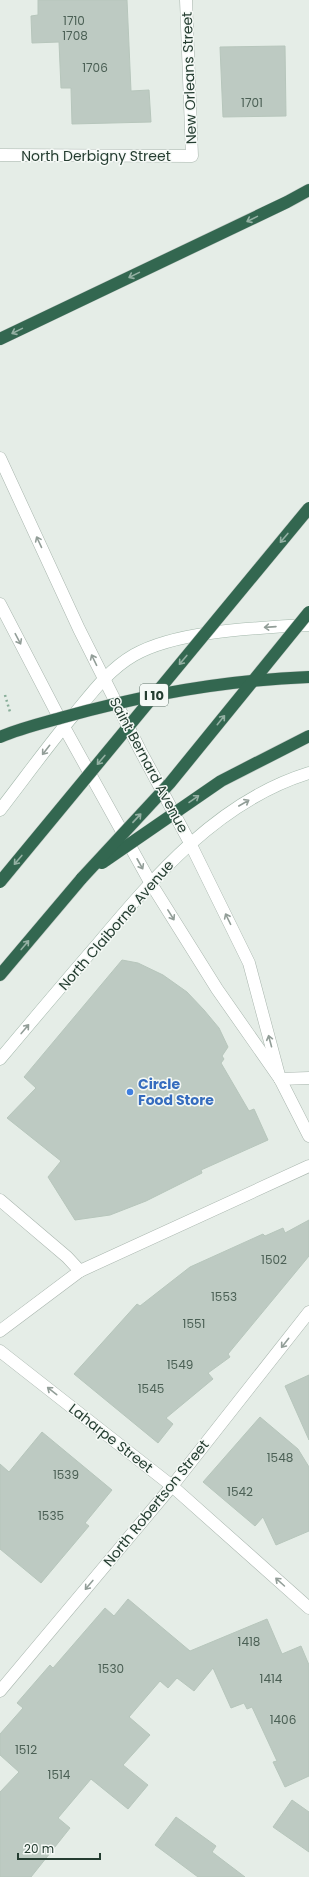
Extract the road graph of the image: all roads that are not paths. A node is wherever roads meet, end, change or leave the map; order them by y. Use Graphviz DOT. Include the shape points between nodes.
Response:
graph roads {
  1 [pos="186,0"];
  2 [pos="0,155"];
  3 [pos="192,156"];
  4 [pos="309,190"];
  5 [pos="0,339"];
  6 [pos="0,458"];
  7 [pos="309,508"];
  8 [pos="0,604"];
  9 [pos="309,612"];
  10 [pos="309,625"];
  11 [pos="309,677"];
  12 [pos="104,678"];
  13 [pos="64,727"];
  14 [pos="309,736"];
  15 [pos="0,737"];
  16 [pos="309,773"];
  17 [pos="0,810"];
  18 [pos="190,843"];
  19 [pos="82,878"];
  20 [pos="0,882"];
  21 [pos="150,882"];
  22 [pos="0,975"];
  23 [pos="0,1059"];
  24 [pos="309,1078"];
  25 [pos="280,1079"];
  26 [pos="309,1136"];
  27 [pos="309,1166"];
  28 [pos="0,1200"];
  29 [pos="80,1271"];
  30 [pos="309,1312"];
  31 [pos="0,1331"];
  32 [pos="0,1351"];
  33 [pos="172,1486"];
  34 [pos="309,1608"];
  35 [pos="0,1691"];
  1 -- 3 [label="street, New Orleans Street"];
  2 -- 3 [label="street, North Derbigny Street"];
  4 -- 5 [label="highway, one-way"];
  12 -- 6 [label="street, Saint Bernard Avenue, one-way"];
  7 -- 20 [label="highway, I 10, one-way, bridge"];
  8 -- 13 [label="street, Saint Bernard Avenue, one-way"];
  19 -- 9 [label="highway, one-way, bridge" via="170,783"];
  10 -- 12 [label="street, one-way" via="266,627 186,638 153,646 134,655"];
  11 -- 15 [label="highway, bridge" via="224,684 166,693 94,709"];
  12 -- 13 [label="street"];
  12 -- 18 [label="street, Saint Bernard Avenue"];
  13 -- 17 [label="street, one-way"];
  13 -- 21 [label="street, Saint Bernard Avenue, one-way"];
  19 -- 14 [label="highway, one-way, bridge" via="220,781"];
  18 -- 16 [label="street, North Claiborne Avenue, one-way" via="241,804 292,778"];
  18 -- 21 [label="street, North Claiborne Avenue"];
  25 -- 18 [label="street, Saint Bernard Avenue, one-way" via="250,963"];
  22 -- 19 [label="highway, one-way"];
  23 -- 21 [label="street, North Claiborne Avenue, one-way"];
  21 -- 25 [label="street, Saint Bernard Avenue, one-way" via="217,989"];
  24 -- 25 [label="street"];
  25 -- 26 [label="street, Saint Bernard Avenue"];
  27 -- 29 [label="street"];
  28 -- 29 [label="street"];
  29 -- 31 [label="street"];
  30 -- 33 [label="street, North Robertson Street, one-way"];
  33 -- 32 [label="street, Laharpe Street, one-way"];
  34 -- 33 [label="street, Laharpe Street, one-way"];
  33 -- 35 [label="street, North Robertson Street, one-way"];
}
